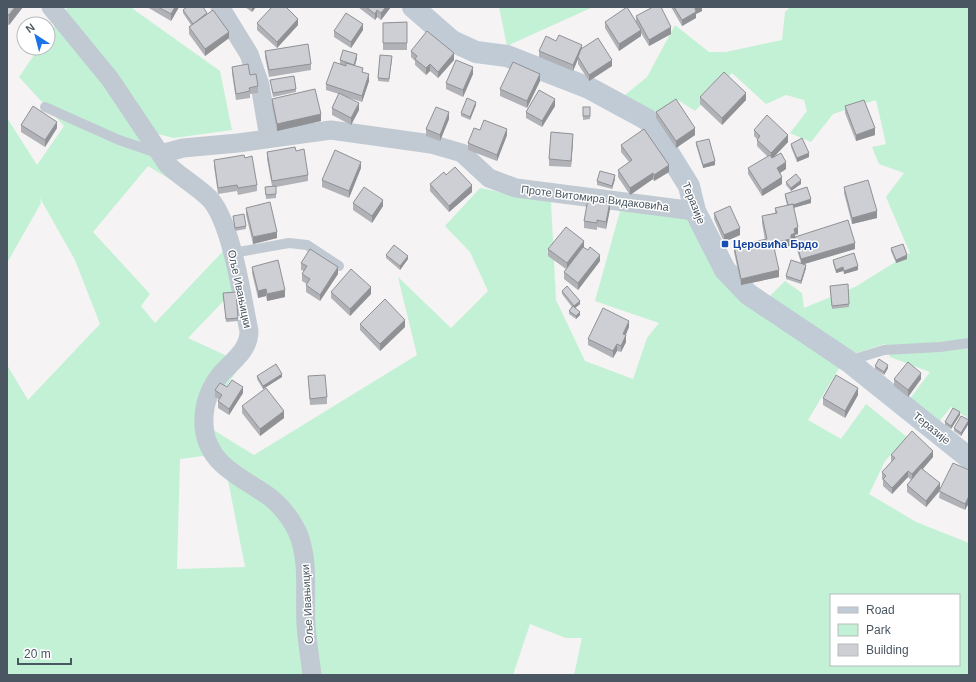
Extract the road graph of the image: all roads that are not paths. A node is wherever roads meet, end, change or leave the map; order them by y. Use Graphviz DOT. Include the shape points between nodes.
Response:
graph roads {
  1 [pos="51,7"];
  2 [pos="220,7"];
  3 [pos="413,7"];
  4 [pos="45,106"];
  5 [pos="269,138"];
  6 [pos="161,154"];
  7 [pos="696,211"];
  8 [pos="233,253"];
  9 [pos="338,266"];
  10 [pos="969,343"];
  11 [pos="848,361"];
  12 [pos="969,458"];
  13 [pos="312,675"];
  1 -- 6 [label="street, Оље Ивањицки" via="110,79"];
  2 -- 5 [label="street" via="250,54 260,85"];
  3 -- 7 [label="street, Теразије" via="452,42 476,52 507,56 589,88 648,120 689,186"];
  4 -- 6 [label="lane" via="119,140"];
  5 -- 6 [label="street, Проте Витомира Видаковића" via="183,148"];
  5 -- 7 [label="street, Проте Витомира Видаковића" via="331,130 431,144 462,153 489,178 516,188"];
  6 -- 8 [label="street, Оље Ивањицки" via="167,164 210,200 217,210"];
  7 -- 11 [label="street, Теразије" via="726,270 748,294"];
  8 -- 9 [label="lane" via="289,243 307,245"];
  8 -- 13 [label="street, Оље Ивањицки" via="249,338 243,351 212,386 204,412 205,433 219,462 271,498 297,531 305,559 306,624"];
  10 -- 11 [label="lane" via="884,350"];
  11 -- 12 [label="street, Теразије"];
}
